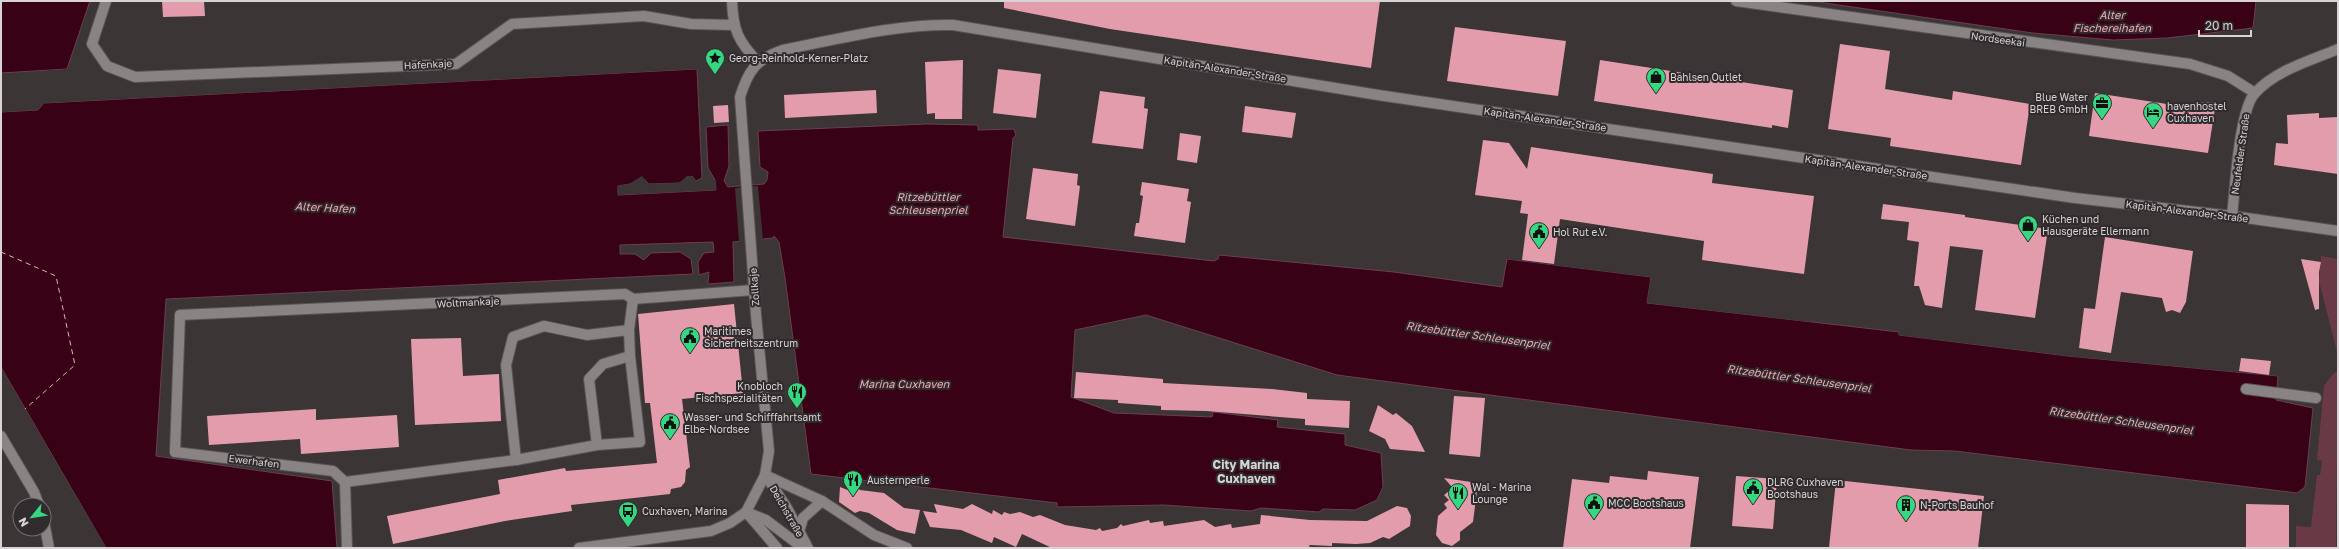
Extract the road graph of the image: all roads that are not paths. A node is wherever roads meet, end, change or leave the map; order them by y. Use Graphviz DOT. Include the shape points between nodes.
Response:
graph roads {
  1 [pos="106,1"];
  2 [pos="732,1"];
  3 [pos="1736,1"];
  4 [pos="733,25"];
  5 [pos="2338,49"];
  6 [pos="758,62"];
  7 [pos="2255,93"];
  8 [pos="2232,216"];
  9 [pos="2338,231"];
  10 [pos="754,290"];
  11 [pos="633,299"];
  12 [pos="629,330"];
  13 [pos="630,356"];
  14 [pos="2246,389"];
  15 [pos="2316,398"];
  16 [pos="1,436"];
  17 [pos="597,445"];
  18 [pos="175,452"];
  19 [pos="516,460"];
  20 [pos="765,475"];
  21 [pos="345,482"];
  22 [pos="36,497"];
  23 [pos="822,501"];
  24 [pos="746,512"];
  25 [pos="799,532"];
  26 [pos="47,537"];
  27 [pos="49,548"];
  28 [pos="347,548"];
  29 [pos="579,548"];
  30 [pos="777,548"];
  31 [pos="802,548"];
  32 [pos="808,548"];
  33 [pos="907,548"];
  1 -- 4 [label="street, Hafenkaje" via="92,44 107,66 135,78 456,64 512,24 644,16 691,24"];
  2 -- 4 [label="street"];
  3 -- 7 [label="street, Nordseekai" via="2190,64 2228,76"];
  4 -- 6 [label="street" via="748,52"];
  5 -- 7 [label="street, Neufelder Straße" via="2279,74"];
  6 -- 8 [label="street, Kapitän-Alexander-Straße" via="783,50 882,30 923,25 953,25 1385,96 2075,198"];
  6 -- 10 [label="street, Zollkaje" via="744,82 740,97"];
  7 -- 8 [label="street, Neufelder Straße" via="2243,117"];
  8 -- 9 [label="street, Kapitän-Alexander-Straße"];
  10 -- 11 [label="street, Woltmankaje"];
  10 -- 20 [label="street, Zollkaje" via="770,451"];
  11 -- 12 [label="street"];
  11 -- 18 [label="street, Woltmankaje" via="625,294 180,315"];
  12 -- 13 [label="street"];
  12 -- 19 [label="street" via="587,335 544,326 513,337 506,365"];
  13 -- 17 [label="street" via="603,364 589,380"];
  13 -- 17 [label="street" via="640,442"];
  14 -- 15 [label="street"];
  16 -- 22 [label="street"];
  17 -- 19 [label="street"];
  18 -- 21 [label="street, Ewerhafen" via="333,471"];
  19 -- 21 [label="street"];
  20 -- 23 [label="street"];
  20 -- 24 [label="street, Zollkaje"];
  20 -- 25 [label="street, Deichstraße"];
  21 -- 28 [label="street"];
  23 -- 25 [label="street" via="803,518"];
  23 -- 33 [label="street" via="874,535"];
  24 -- 29 [label="street" via="730,523 711,531"];
  24 -- 30 [label="street"];
  24 -- 31 [label="street, Deichstraße" via="766,520"];
  25 -- 32 [label="street, Deichstraße"];
  26 -- 27 [label="street"];
}
